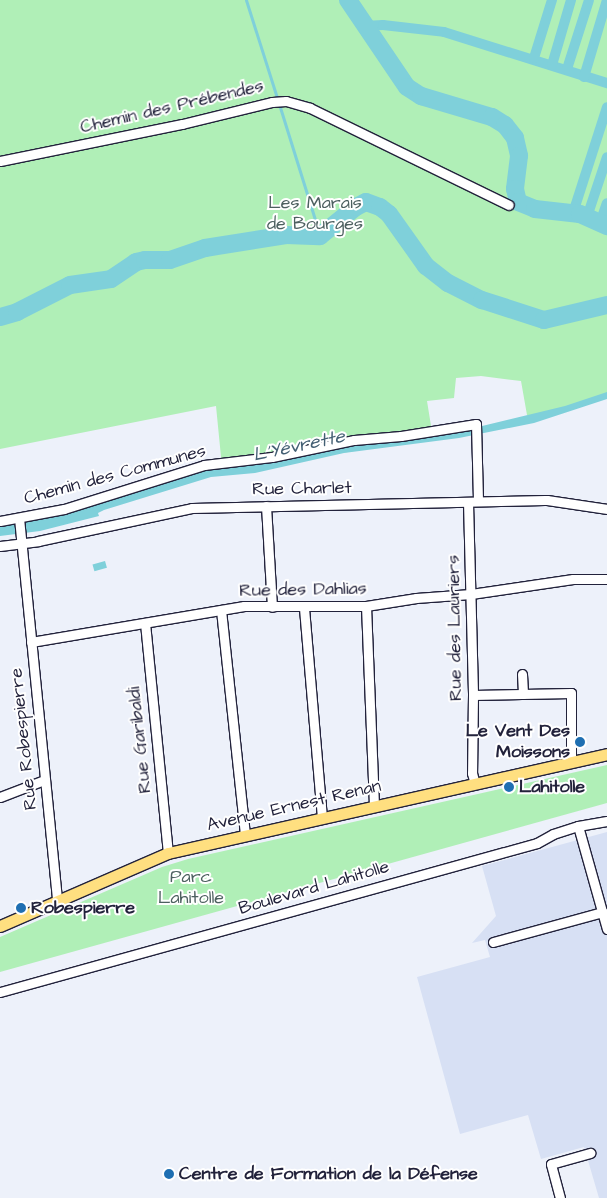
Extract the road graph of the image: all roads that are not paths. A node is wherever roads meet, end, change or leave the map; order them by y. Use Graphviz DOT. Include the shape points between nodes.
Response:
graph roads {
  1 [pos="0,161"];
  2 [pos="509,205"];
  3 [pos="478,501"];
  4 [pos="468,502"];
  5 [pos="266,506"];
  6 [pos="607,509"];
  7 [pos="19,519"];
  8 [pos="0,521"];
  9 [pos="20,540"];
  10 [pos="0,546"];
  11 [pos="607,579"];
  12 [pos="471,594"];
  13 [pos="366,606"];
  14 [pos="272,607"];
  15 [pos="304,608"];
  16 [pos="221,610"];
  17 [pos="145,623"];
  18 [pos="31,642"];
  19 [pos="522,674"];
  20 [pos="523,694"];
  21 [pos="473,695"];
  22 [pos="607,754"];
  23 [pos="571,762"];
  24 [pos="44,780"];
  25 [pos="475,784"];
  26 [pos="0,797"];
  27 [pos="374,806"];
  28 [pos="322,816"];
  29 [pos="607,820"];
  30 [pos="578,826"];
  31 [pos="245,834"];
  32 [pos="168,853"];
  33 [pos="57,900"];
  34 [pos="602,912"];
  35 [pos="0,926"];
  36 [pos="607,929"];
  37 [pos="493,942"];
  38 [pos="0,992"];
  39 [pos="590,1153"];
  40 [pos="560,1198"];
  1 -- 2 [label="street, Chemin des Prébendes" via="286,101 310,108"];
  3 -- 4 [label="street, Rue Charlet"];
  3 -- 6 [label="street, Rue Charlet" via="547,500"];
  3 -- 7 [label="street, Chemin des Communes" via="476,429 354,440 204,465 64,509"];
  4 -- 5 [label="street, Rue Charlet"];
  4 -- 12 [label="street, Rue des Lauriers"];
  5 -- 9 [label="street, Rue Charlet" via="178,511"];
  5 -- 14 [label="street"];
  7 -- 8 [label="street, Chemin des Communes"];
  7 -- 9 [label="street, Rue Robespierre"];
  9 -- 10 [label="street, Rue Charlet"];
  9 -- 18 [label="street, Rue Robespierre"];
  11 -- 12 [label="street, Rue des Dahlias" via="573,579"];
  12 -- 13 [label="street, Rue des Dahlias"];
  12 -- 21 [label="street, Rue des Lauriers"];
  13 -- 15 [label="street, Rue des Dahlias"];
  13 -- 27 [label="street"];
  14 -- 15 [label="street, Rue des Dahlias"];
  14 -- 16 [label="street, Rue des Dahlias" via="244,606"];
  15 -- 28 [label="street"];
  16 -- 17 [label="street, Rue des Dahlias"];
  16 -- 31 [label="street"];
  17 -- 18 [label="street, Rue des Dahlias"];
  17 -- 32 [label="street, Rue Garibaldi"];
  18 -- 24 [label="street, Rue Robespierre"];
  19 -- 20 [label="street"];
  20 -- 21 [label="street"];
  20 -- 23 [label="street" via="571,693"];
  21 -- 25 [label="street, Rue des Lauriers" via="472,772"];
  22 -- 23 [label="main road, Avenue Ernest Renan"];
  23 -- 25 [label="main road, Avenue Ernest Renan"];
  24 -- 26 [label="street"];
  24 -- 33 [label="street, Rue Robespierre"];
  25 -- 27 [label="main road, Avenue Ernest Renan"];
  27 -- 28 [label="main road, Avenue Ernest Renan"];
  28 -- 31 [label="main road, Avenue Ernest Renan"];
  29 -- 30 [label="street, Boulevard Lahitolle"];
  30 -- 34 [label="street"];
  30 -- 38 [label="street, Boulevard Lahitolle" via="528,845"];
  31 -- 32 [label="main road, Avenue Ernest Renan"];
  32 -- 33 [label="main road, Avenue Ernest Renan"];
  33 -- 35 [label="main road, Avenue Ernest Renan"];
  34 -- 36 [label="street"];
  34 -- 37 [label="street"];
  39 -- 40 [label="street" via="550,1164"];
}
